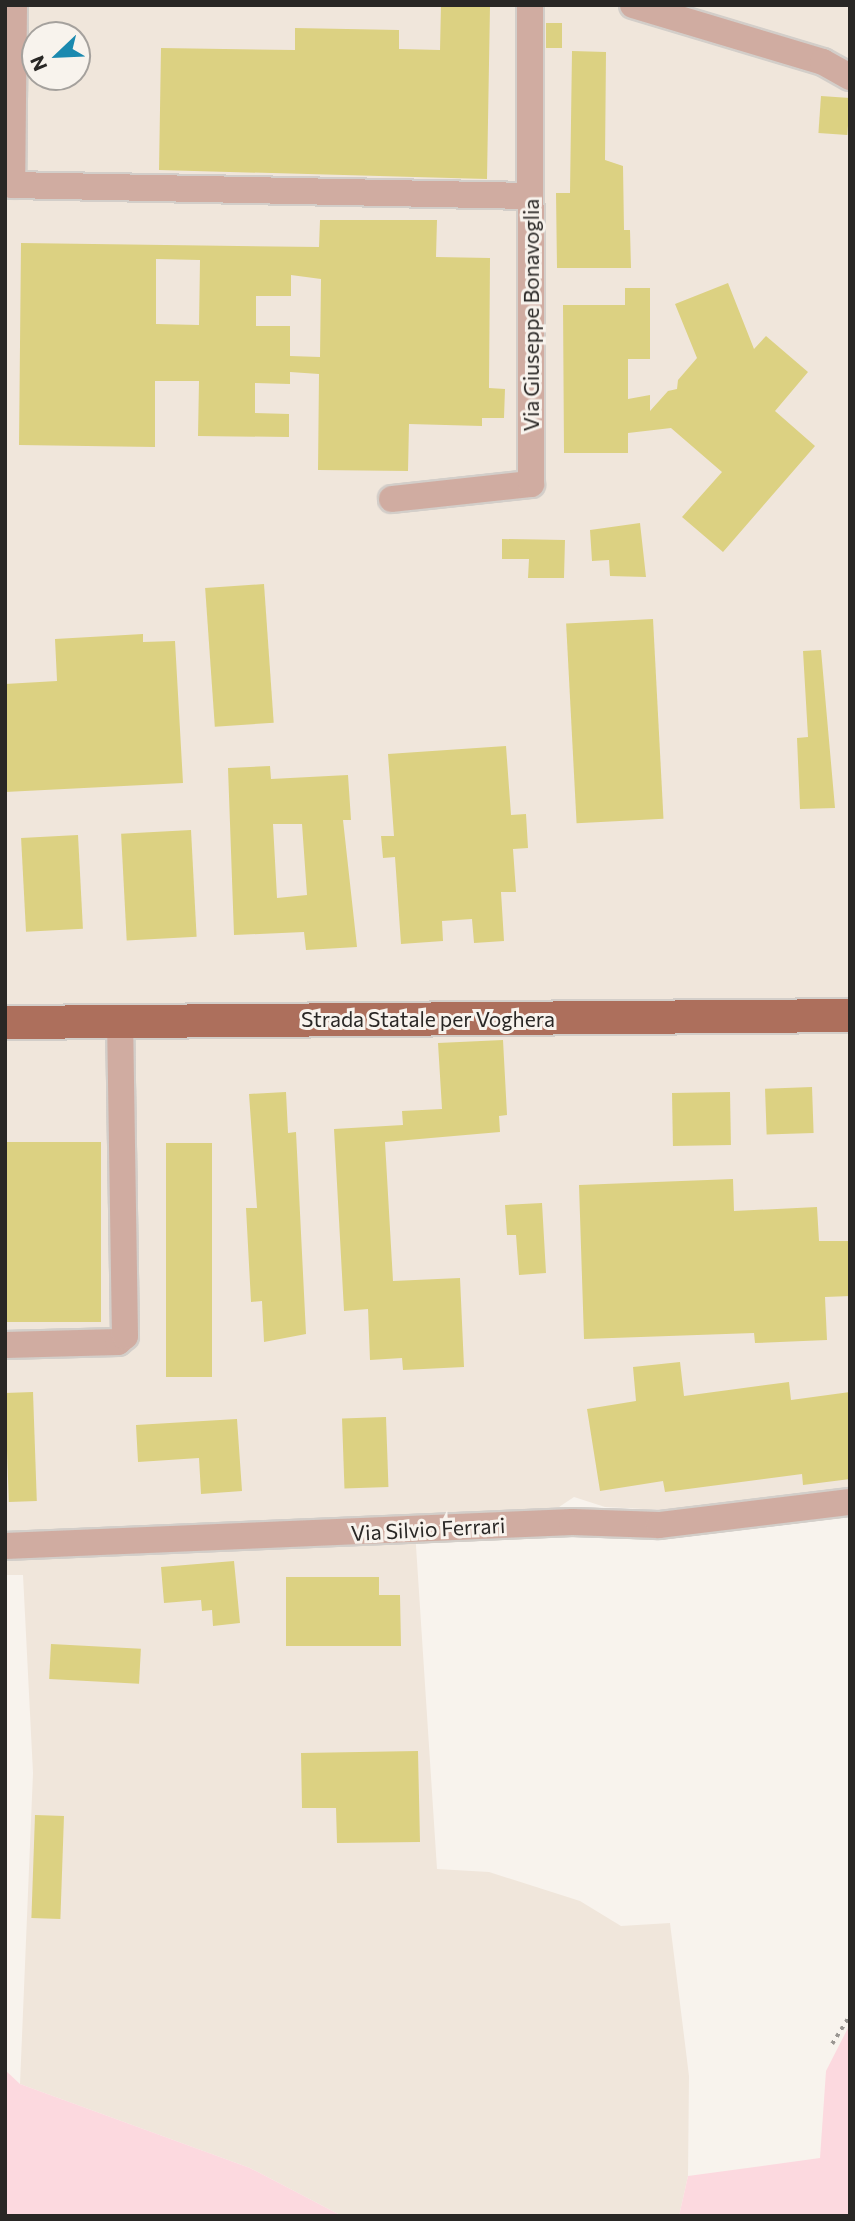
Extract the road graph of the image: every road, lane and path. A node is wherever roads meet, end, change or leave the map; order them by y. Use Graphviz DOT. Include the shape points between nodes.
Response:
graph roads {
  1 [pos="15,5"];
  2 [pos="530,5"];
  3 [pos="633,5"];
  4 [pos="850,78"];
  5 [pos="530,196"];
  6 [pos="392,499"];
  7 [pos="850,1015"];
  8 [pos="120,1021"];
  9 [pos="5,1022"];
  10 [pos="5,1345"];
  11 [pos="850,1502"];
  12 [pos="5,1546"];
  13 [pos="850,2015"];
  14 [pos="832,2044"];
  1 -- 5 [label="street" via="12,185"];
  2 -- 5 [label="street, Via Giuseppe Bonavoglia"];
  3 -- 4 [label="street" via="823,62"];
  5 -- 6 [label="street, Via Giuseppe Bonavoglia" via="531,484"];
  7 -- 8 [label="main road, Strada Statale per Voghera"];
  8 -- 9 [label="main road, Strada Statale per Voghera"];
  8 -- 10 [label="street" via="125,1336 118,1342"];
  11 -- 12 [label="street, Via Silvio Ferrari" via="659,1525 572,1522"];
  13 -- 14 [label="path"];
}
